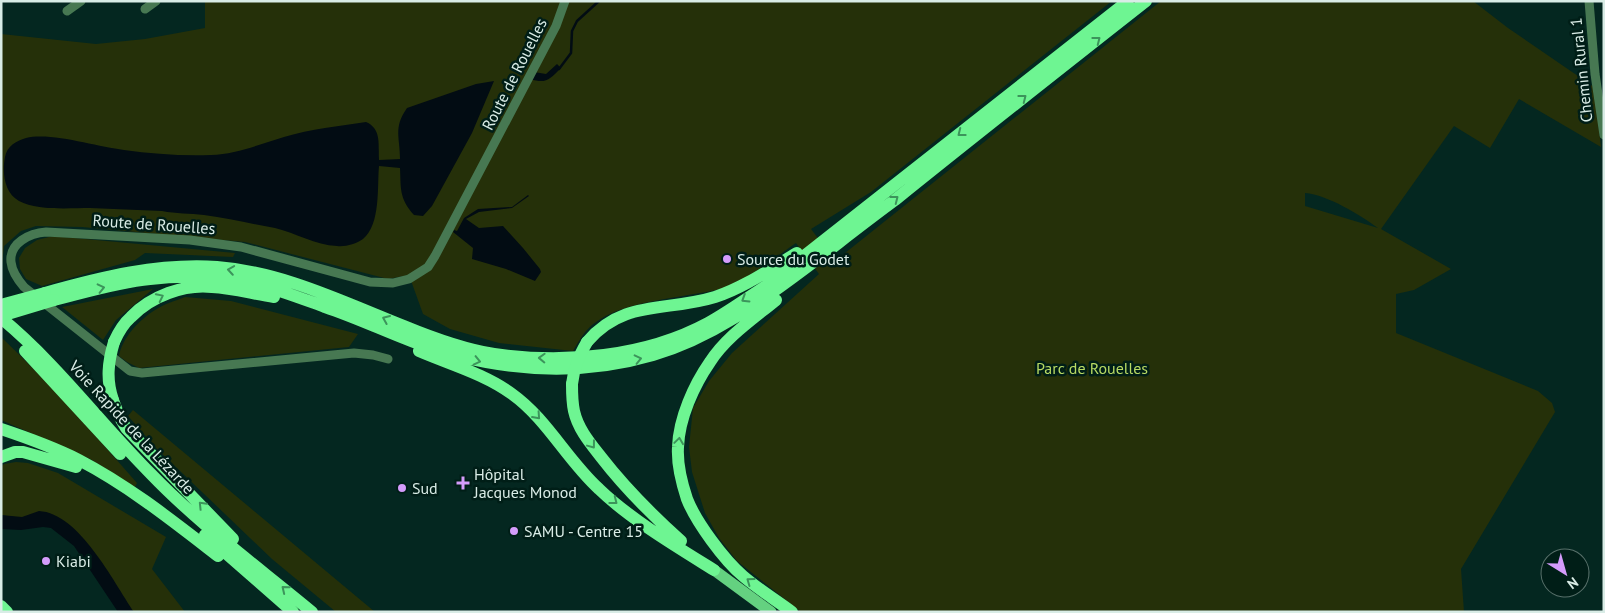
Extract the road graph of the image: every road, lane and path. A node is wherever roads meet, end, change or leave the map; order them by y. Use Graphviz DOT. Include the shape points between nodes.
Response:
graph roads {
  1 [pos="81,1"];
  2 [pos="156,1"];
  3 [pos="565,1"];
  4 [pos="1128,1"];
  5 [pos="1146,1"];
  6 [pos="1589,1"];
  7 [pos="145,9"];
  8 [pos="67,11"];
  9 [pos="1604,134"];
  10 [pos="855,223"];
  11 [pos="50,297"];
  12 [pos="1,305"];
  13 [pos="320,305"];
  14 [pos="1,317"];
  15 [pos="1,329"];
  16 [pos="388,359"];
  17 [pos="1,429"];
  18 [pos="1,457"];
  19 [pos="166,516"];
  20 [pos="258,567"];
  21 [pos="714,570"];
  22 [pos="1,606"];
  23 [pos="7,612"];
  24 [pos="292,612"];
  25 [pos="312,612"];
  26 [pos="771,612"];
  27 [pos="792,612"];
  1 -- 8 [label="street"];
  2 -- 7 [label="street"];
  3 -- 16 [label="street, Route de Rouelles" via="556,26 436,256 428,267 409,279 393,283 370,282 241,246 190,240 38,232 18,244 11,256 12,269 24,287 130,371 142,373 354,353"];
  4 -- 10 [label="highway, one-way"];
  10 -- 5 [label="highway, one-way"];
  6 -- 9 [label="street, Chemin Rural 1"];
  10 -- 11 [label="highway, one-way" via="708,323 649,346 592,355 542,358 493,354 405,327 315,290 260,274 218,268 148,269 98,278"];
  13 -- 10 [label="highway, one-way" via="454,355 495,365 541,370 597,367 652,356 715,331 765,299"];
  10 -- 21 [label="highway, one-way, bridge" via="736,289 713,297 627,313 611,320 598,328 578,357 572,397 574,412 587,439 639,502"];
  27 -- 10 [label="highway, one-way" via="742,575 715,545 688,500 678,447 685,412 710,360"];
  11 -- 12 [label="highway, bridge"];
  11 -- 13 [label="highway, one-way" via="150,279 196,278 256,284"];
  11 -- 14 [label="highway, bridge"];
  20 -- 13 [label="highway, one-way, bridge" via="214,517 134,437 119,416 109,385 109,356 120,330 131,317 161,295 185,288 211,287"];
  13 -- 21 [label="highway, one-way" via="509,392 539,418 600,491"];
  14 -- 20 [label="highway, Voie Rapide de la Lézarde" via="44,357 162,486"];
  15 -- 24 [label="highway, Voie Rapide de la Lézarde" via="33,358 108,441 180,513"];
  17 -- 19 [label="highway" via="79,460"];
  18 -- 19 [label="highway" via="23,452 65,463 84,470"];
  19 -- 24 [label="highway"];
  25 -- 20 [label="highway, Voie Rapide de la Lézarde, one-way"];
  21 -- 26 [label="main road"];
  22 -- 23 [label="highway"];
}
